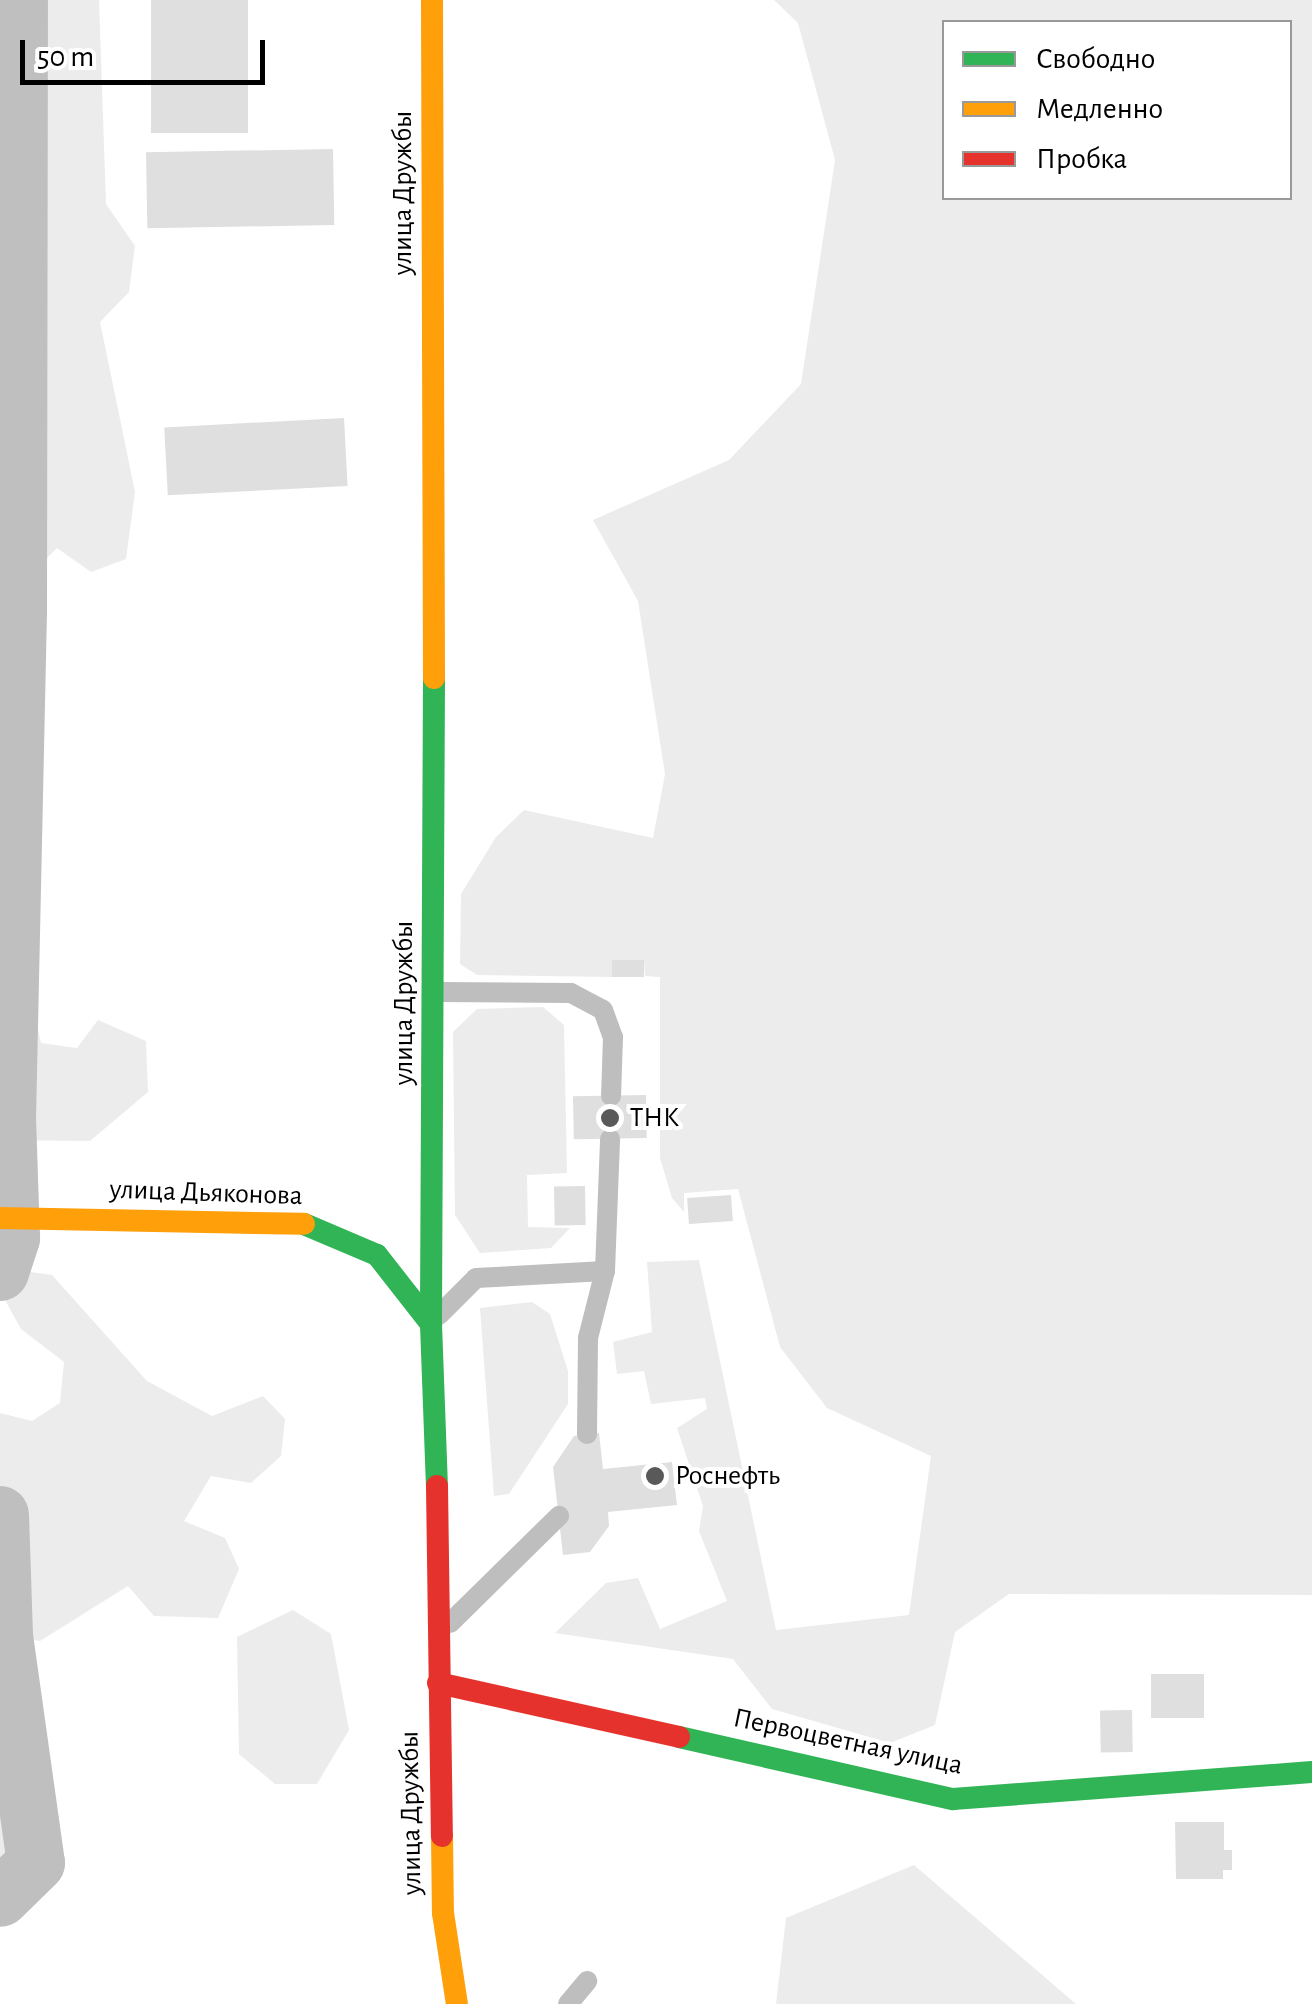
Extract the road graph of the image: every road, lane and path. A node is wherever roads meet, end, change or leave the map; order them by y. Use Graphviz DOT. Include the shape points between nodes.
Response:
graph roads {
  1 [pos="432,0"];
  2 [pos="435,992"];
  3 [pos="611,1096"];
  4 [pos="610,1139"];
  5 [pos="0,1218"];
  6 [pos="606,1271"];
  7 [pos="431,1324"];
  8 [pos="587,1434"];
  9 [pos="559,1516"];
  10 [pos="438,1635"];
  11 [pos="438,1683"];
  12 [pos="1312,1772"];
  13 [pos="587,1981"];
  14 [pos="458,2004"];
  15 [pos="568,2004"];
  1 -- 2 [label="street, улица Дружбы"];
  2 -- 3 [label="lane" via="571,993 603,1010 613,1037"];
  2 -- 7 [label="street, улица Дружбы"];
  4 -- 6 [label="lane"];
  5 -- 7 [label="street, улица Дьяконова" via="310,1224 377,1255"];
  6 -- 7 [label="lane" via="476,1278"];
  6 -- 8 [label="lane" via="588,1338"];
  7 -- 10 [label="street, улица Дружбы"];
  9 -- 10 [label="lane"];
  10 -- 11 [label="street, улица Дружбы"];
  11 -- 12 [label="street, Первоцветная улица" via="953,1799"];
  11 -- 14 [label="street, улица Дружбы" via="443,1912"];
  13 -- 15 [label="lane"];
}
